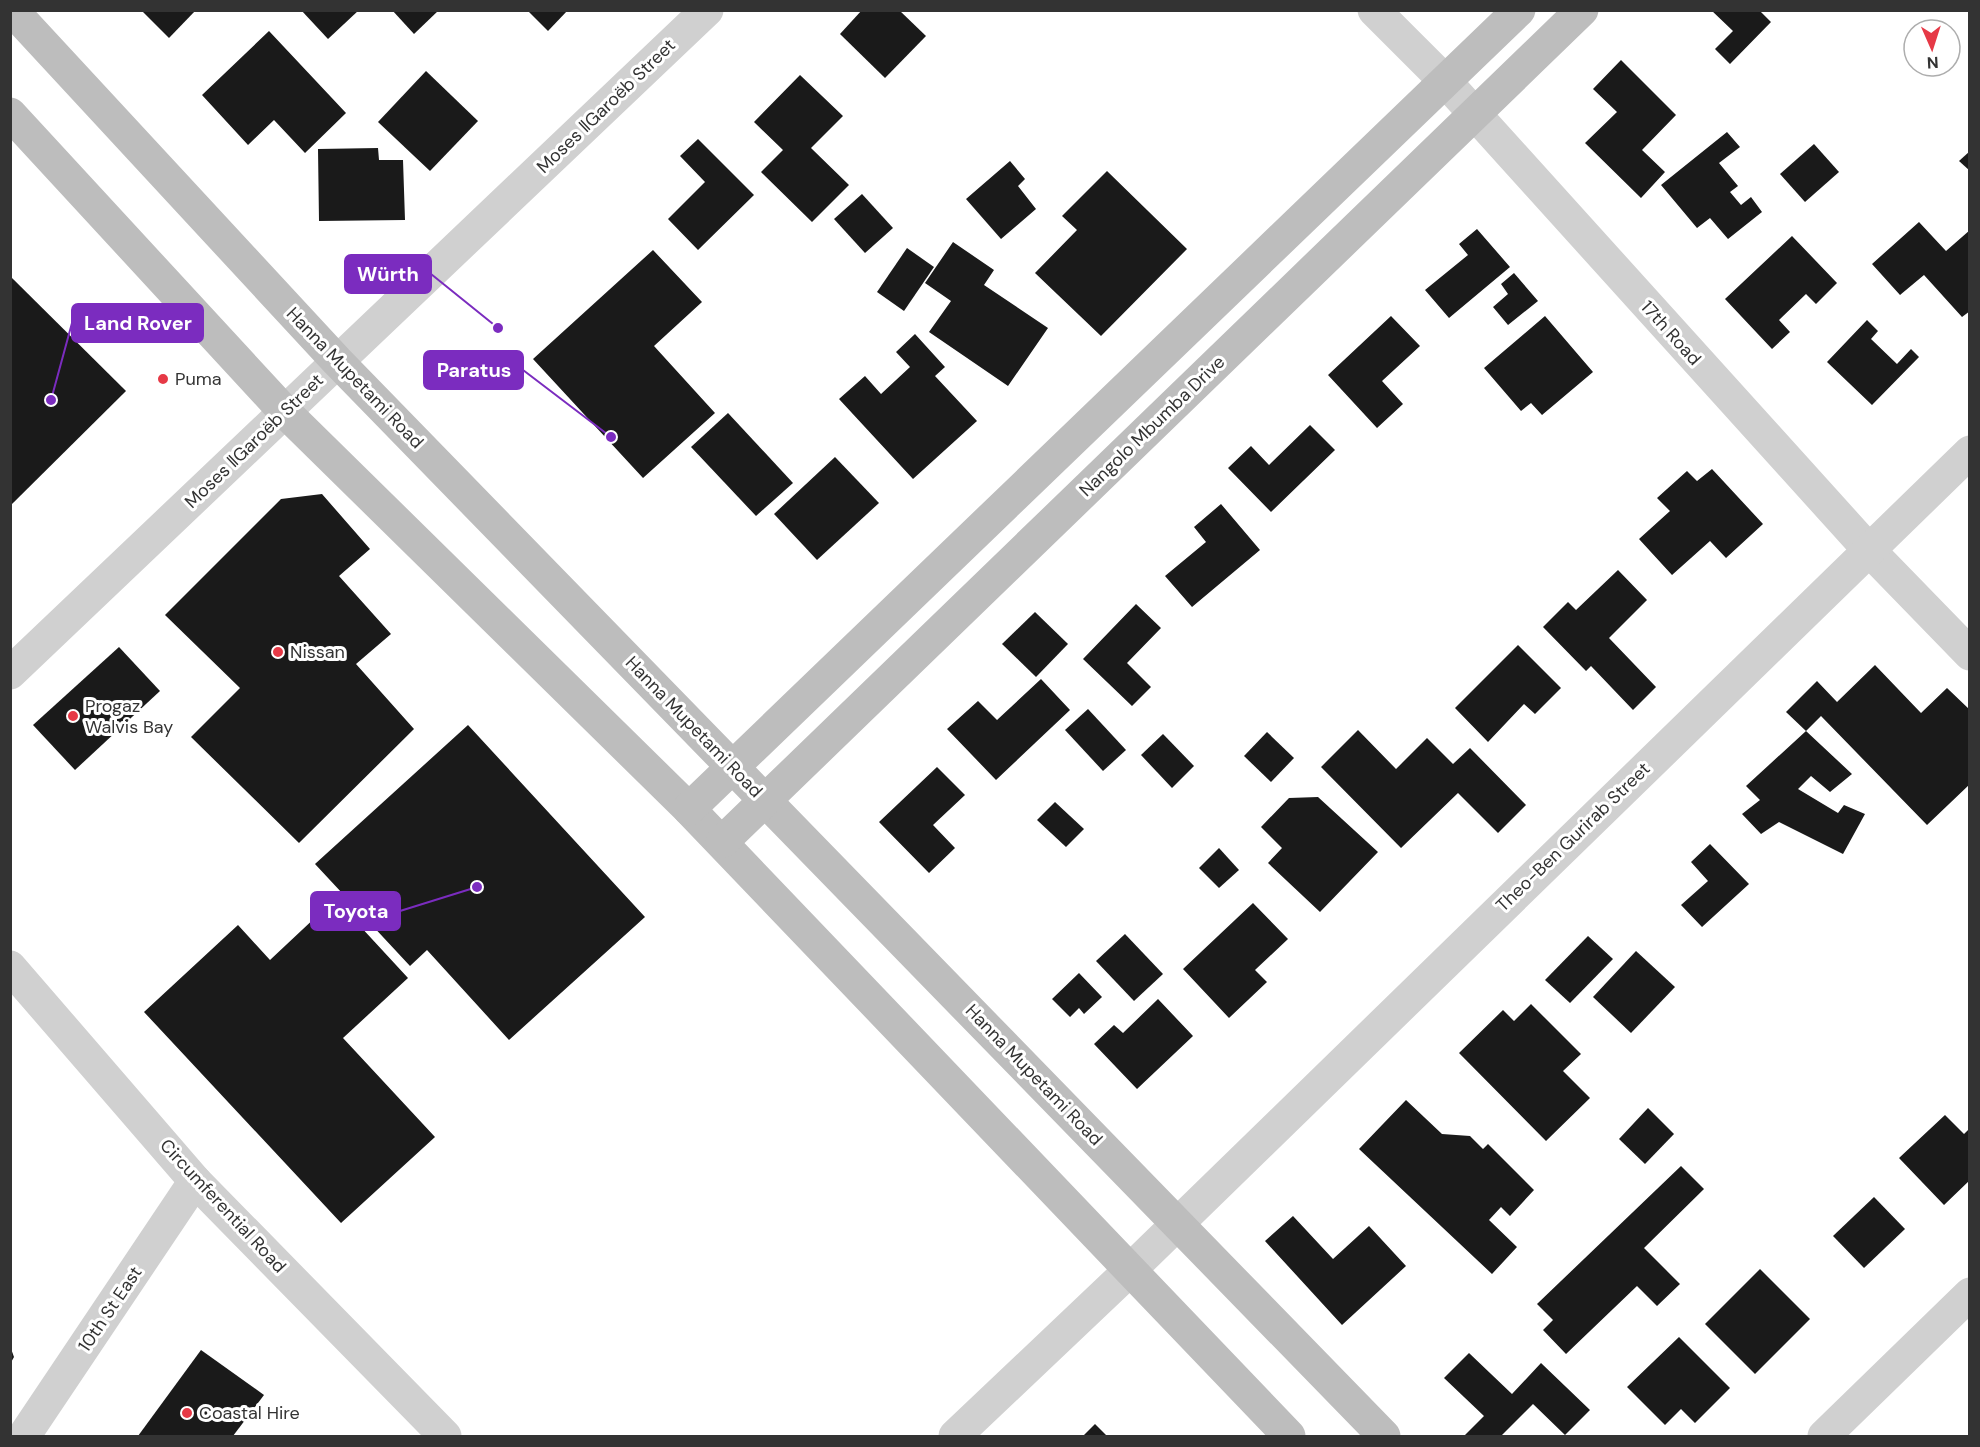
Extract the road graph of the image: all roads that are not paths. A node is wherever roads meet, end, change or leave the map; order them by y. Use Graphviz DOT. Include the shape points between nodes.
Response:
graph roads {
  1 [pos="12,10"];
  2 [pos="707,10"];
  3 [pos="1374,10"];
  4 [pos="1519,10"];
  5 [pos="1582,10"];
  6 [pos="1445,81"];
  7 [pos="10,114"];
  8 [pos="1474,115"];
  9 [pos="337,361"];
  10 [pos="284,411"];
  11 [pos="1970,452"];
  12 [pos="1868,549"];
  13 [pos="1970,654"];
  14 [pos="10,673"];
  15 [pos="733,767"];
  16 [pos="765,799"];
  17 [pos="689,809"];
  18 [pos="722,842"];
  19 [pos="10,967"];
  20 [pos="195,1181"];
  21 [pos="1178,1223"];
  22 [pos="1129,1270"];
  23 [pos="1970,1294"];
  24 [pos="24,1437"];
  25 [pos="446,1437"];
  26 [pos="955,1437"];
  27 [pos="1289,1437"];
  28 [pos="1383,1437"];
  29 [pos="1824,1437"];
  1 -- 9 [label="main road, Hanna Mupetami Road"];
  2 -- 9 [label="street, Moses ǁGaroëb Street"];
  3 -- 6 [label="street, 17th Road"];
  4 -- 6 [label="main road"];
  5 -- 8 [label="main road, Nangolo Mbumba Drive"];
  6 -- 8 [label="street, 17th Road"];
  6 -- 15 [label="main road"];
  7 -- 10 [label="main road"];
  8 -- 12 [label="street, 17th Road"];
  8 -- 16 [label="main road, Nangolo Mbumba Drive"];
  9 -- 10 [label="street, Moses ǁGaroëb Street"];
  9 -- 15 [label="main road, Hanna Mupetami Road"];
  10 -- 14 [label="street, Moses ǁGaroëb Street"];
  10 -- 17 [label="main road"];
  11 -- 12 [label="street, Theo-Ben Gurirab Street"];
  12 -- 13 [label="street, 17th Road"];
  12 -- 21 [label="street, Theo-Ben Gurirab Street"];
  15 -- 16 [label="main road, Hanna Mupetami Road"];
  15 -- 17 [label="main road"];
  16 -- 18 [label="main road, Nangolo Mbumba Drive"];
  16 -- 21 [label="main road, Hanna Mupetami Road"];
  17 -- 18 [label="main road"];
  18 -- 22 [label="main road"];
  19 -- 20 [label="street, Circumferential Road"];
  20 -- 24 [label="street, 10th St East"];
  20 -- 25 [label="street, Circumferential Road"];
  21 -- 22 [label="street, Theo-Ben Gurirab Street"];
  21 -- 28 [label="main road, Hanna Mupetami Road"];
  22 -- 26 [label="street, Theo-Ben Gurirab Street"];
  22 -- 27 [label="main road"];
  23 -- 29 [label="street"];
}
